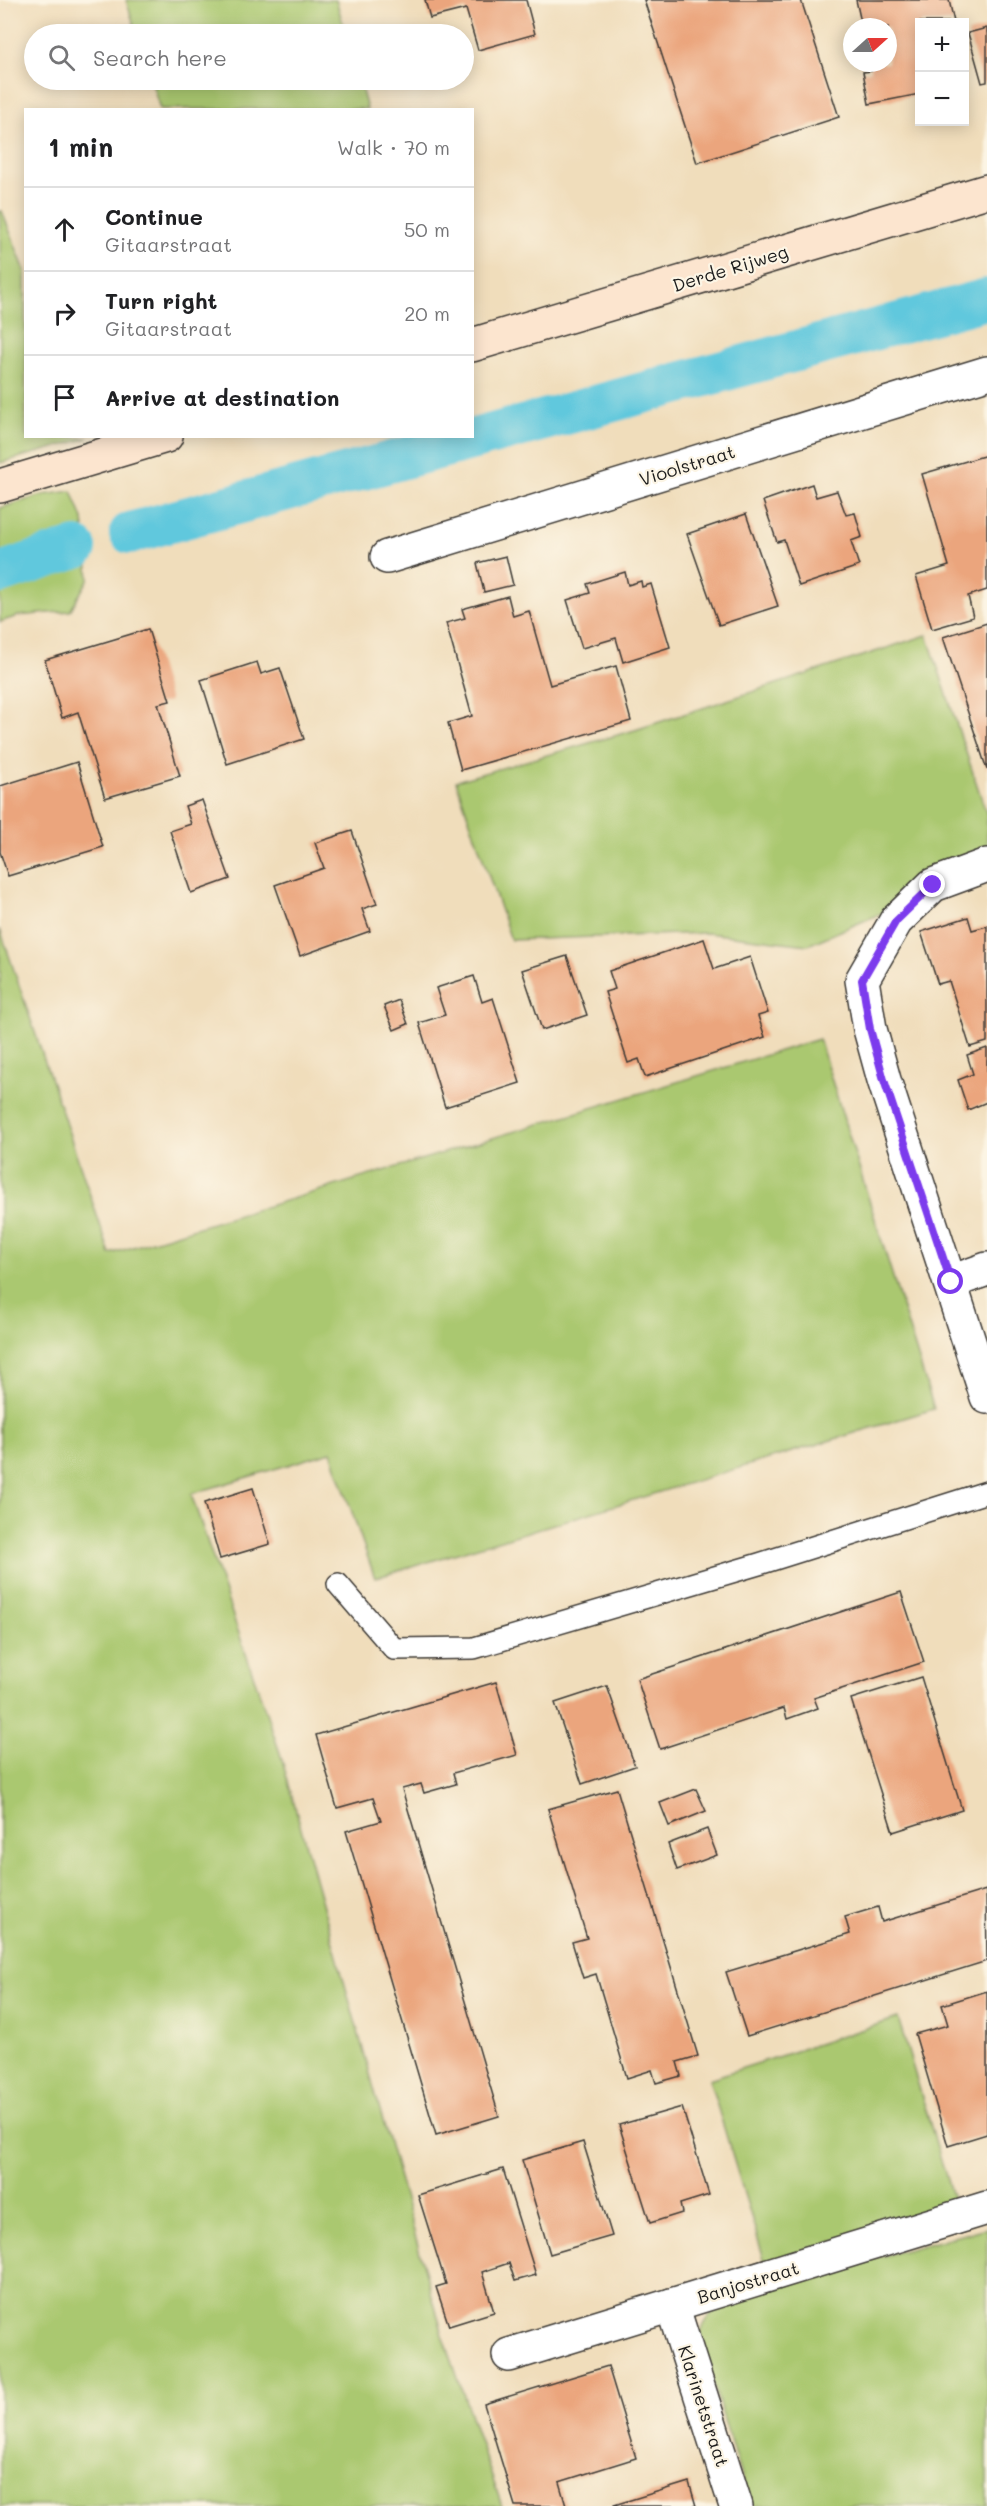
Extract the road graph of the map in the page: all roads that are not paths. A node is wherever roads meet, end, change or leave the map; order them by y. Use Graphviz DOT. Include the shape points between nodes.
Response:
graph roads {
  1 [pos="987,191"];
  2 [pos="474,344"];
  3 [pos="987,373"];
  4 [pos="159,438"];
  5 [pos="0,486"];
  6 [pos="387,557"];
  7 [pos="987,865"];
  8 [pos="987,1269"];
  9 [pos="951,1282"];
  10 [pos="987,1397"];
  11 [pos="987,1492"];
  12 [pos="338,1584"];
  13 [pos="987,2208"];
  14 [pos="672,2305"];
  15 [pos="509,2355"];
  16 [pos="736,2506"];
  1 -- 2 [label="street, Derde Rijweg"];
  3 -- 6 [label="street, Vioolstraat"];
  4 -- 5 [label="street"];
  7 -- 9 [label="street" via="933,885 896,921 862,980 884,1080"];
  8 -- 9 [label="street"];
  9 -- 10 [label="street"];
  11 -- 12 [label="lane" via="474,1648 394,1649"];
  13 -- 14 [label="street, Banjostraat"];
  14 -- 15 [label="street, Banjostraat"];
  14 -- 16 [label="street, Klarinetstraat"];
}
